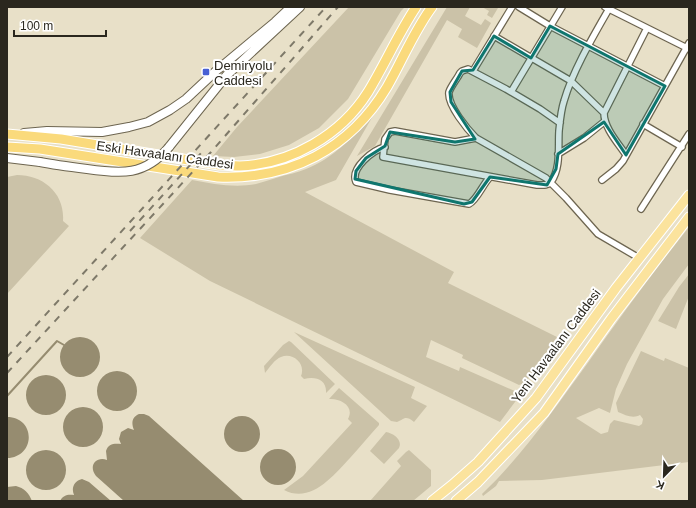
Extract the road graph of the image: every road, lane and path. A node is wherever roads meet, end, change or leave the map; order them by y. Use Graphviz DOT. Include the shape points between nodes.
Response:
graph roads {
  1 [pos="291,7"];
  2 [pos="300,7"];
  3 [pos="416,7"];
  4 [pos="432,7"];
  5 [pos="512,7"];
  6 [pos="519,7"];
  7 [pos="562,7"];
  8 [pos="608,8"];
  9 [pos="550,26"];
  10 [pos="646,28"];
  11 [pos="494,36"];
  12 [pos="589,46"];
  13 [pos="688,47"];
  14 [pos="531,58"];
  15 [pos="628,66"];
  16 [pos="473,71"];
  17 [pos="571,82"];
  18 [pos="664,86"];
  19 [pos="511,92"];
  20 [pos="604,113"];
  21 [pos="605,121"];
  22 [pos="560,123"];
  23 [pos="643,124"];
  24 [pos="7,134"];
  25 [pos="689,134"];
  26 [pos="17,135"];
  27 [pos="476,138"];
  28 [pos="7,147"];
  29 [pos="682,147"];
  30 [pos="385,148"];
  31 [pos="558,154"];
  32 [pos="626,155"];
  33 [pos="7,158"];
  34 [pos="490,177"];
  35 [pos="602,180"];
  36 [pos="550,182"];
  37 [pos="689,194"];
  38 [pos="641,209"];
  39 [pos="689,217"];
  40 [pos="639,258"];
  41 [pos="650,266"];
  42 [pos="600,310"];
  43 [pos="611,319"];
  44 [pos="432,501"];
  45 [pos="456,501"];
  1 -- 26 [label="main road" via="186,99 148,122 102,132 47,131"];
  2 -- 33 [label="main road, bridge" via="226,76 163,154 148,165 129,172 110,172"];
  3 -- 26 [label="highway, Eski Havaalanı Caddesi" via="360,104 338,126 310,146 274,161 240,166 219,165 61,139"];
  4 -- 28 [label="highway, Eski Havaalanı Caddesi" via="388,85 368,114 333,146 300,164 282,170 253,177 218,177 47,150"];
  5 -- 11 [label="street"];
  6 -- 9 [label="street"];
  7 -- 9 [label="street"];
  8 -- 10 [label="street"];
  8 -- 12 [label="street"];
  9 -- 12 [label="street"];
  9 -- 14 [label="street"];
  10 -- 13 [label="street"];
  10 -- 15 [label="street"];
  11 -- 14 [label="street"];
  11 -- 16 [label="street"];
  12 -- 15 [label="street"];
  12 -- 17 [label="street"];
  13 -- 18 [label="street"];
  14 -- 17 [label="street"];
  14 -- 19 [label="street"];
  15 -- 18 [label="street"];
  15 -- 20 [label="street"];
  16 -- 19 [label="street"];
  16 -- 27 [label="street" via="466,69 460,73 449,97 460,119"];
  17 -- 20 [label="street"];
  17 -- 22 [label="street"];
  18 -- 23 [label="street"];
  19 -- 22 [label="street"];
  20 -- 21 [label="street"];
  21 -- 31 [label="street"];
  21 -- 32 [label="street"];
  22 -- 31 [label="street"];
  23 -- 29 [label="street"];
  23 -- 32 [label="street"];
  24 -- 26 [label="highway, Eski Havaalanı Caddesi"];
  25 -- 29 [label="street"];
  27 -- 30 [label="street" via="455,142 395,131 387,134"];
  27 -- 36 [label="street"];
  29 -- 38 [label="street"];
  30 -- 34 [label="street" via="383,157"];
  30 -- 34 [label="street" via="366,158 356,171 356,182 464,204 472,202"];
  31 -- 36 [label="street" via="556,169"];
  32 -- 35 [label="street" via="616,169"];
  34 -- 36 [label="street" via="537,185 547,185"];
  36 -- 40 [label="street" via="598,234"];
  37 -- 40 [label="main road, Yeni Havaalanı Caddesi"];
  39 -- 41 [label="main road"];
  40 -- 41 [label="main road"];
  40 -- 42 [label="main road, Yeni Havaalanı Caddesi"];
  41 -- 43 [label="main road"];
  42 -- 43 [label="main road"];
  42 -- 44 [label="main road, Yeni Havaalanı Caddesi" via="536,398 478,462"];
  43 -- 45 [label="main road" via="544,413 478,482"];
}
